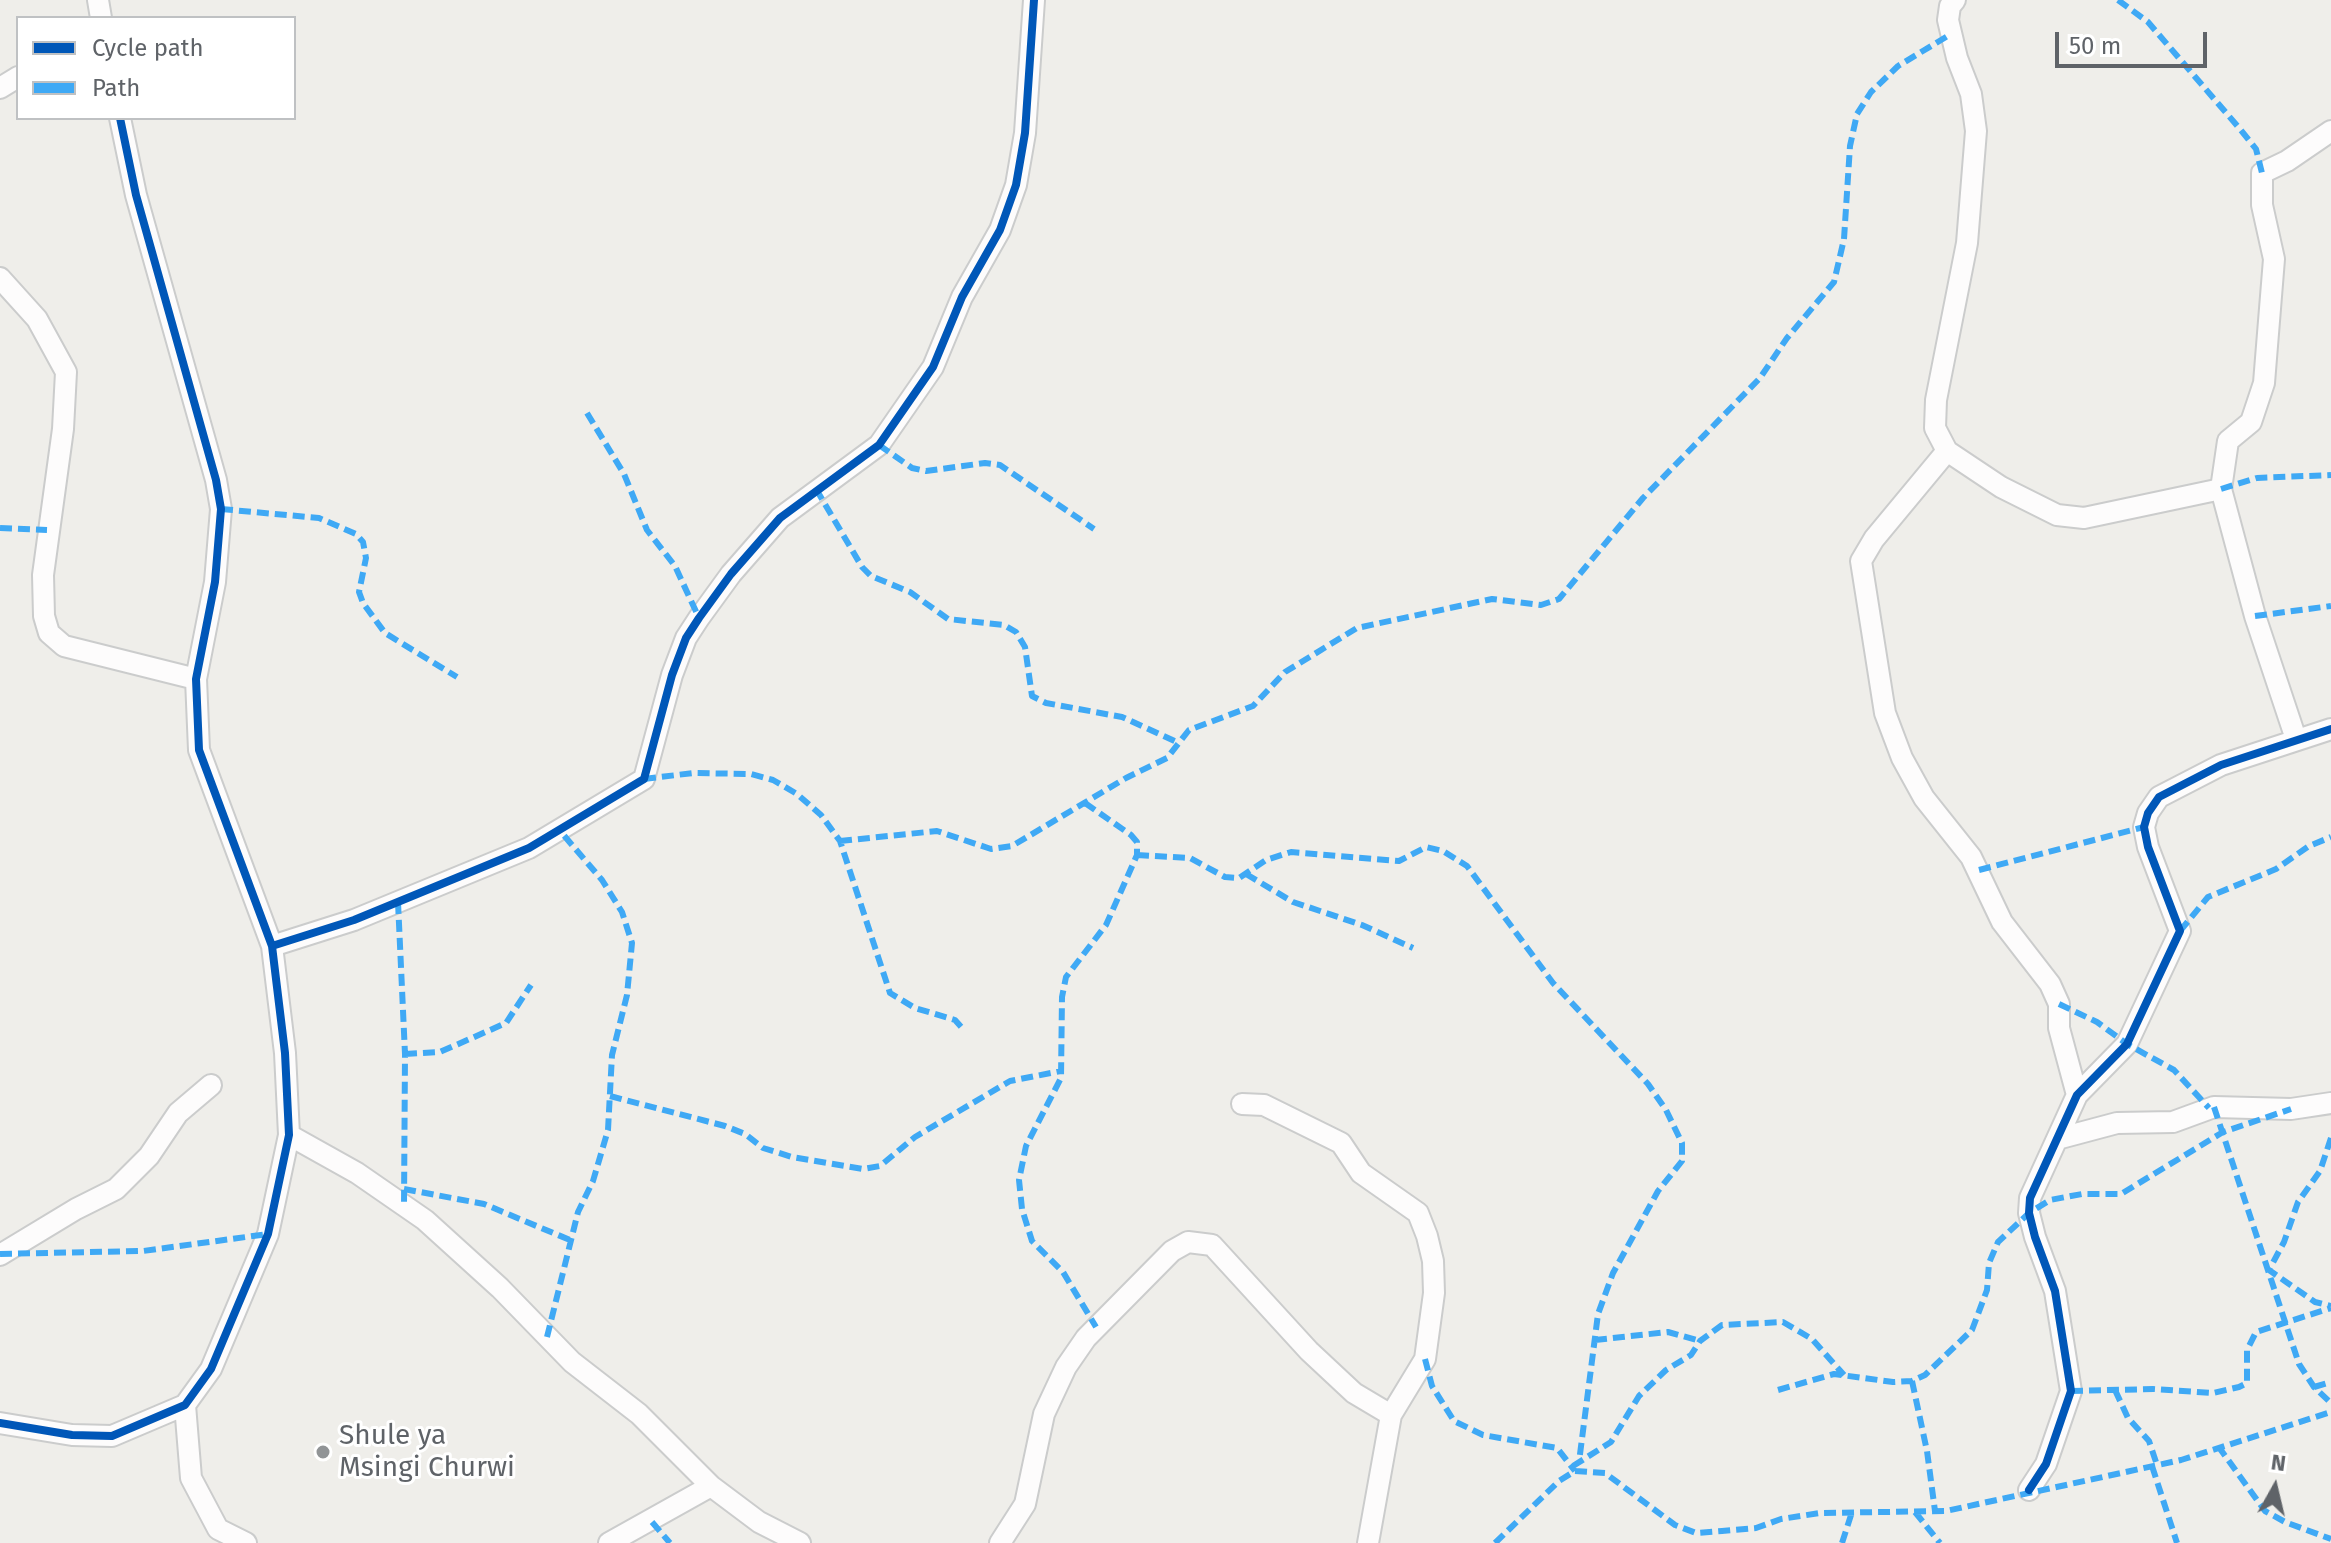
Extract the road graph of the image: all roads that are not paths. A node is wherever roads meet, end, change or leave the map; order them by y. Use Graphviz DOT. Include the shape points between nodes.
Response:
graph roads {
  1 [pos="1034,0"];
  2 [pos="1955,0"];
  3 [pos="120,120"];
  4 [pos="2331,131"];
  5 [pos="0,278"];
  6 [pos="1947,451"];
  7 [pos="2221,489"];
  8 [pos="196,679"];
  9 [pos="2331,729"];
  10 [pos="2296,739"];
  11 [pos="272,946"];
  12 [pos="211,1085"];
  13 [pos="2077,1095"];
  14 [pos="2331,1103"];
  15 [pos="1242,1104"];
  16 [pos="289,1135"];
  17 [pos="2057,1139"];
  18 [pos="0,1255"];
  19 [pos="185,1405"];
  20 [pos="1391,1415"];
  21 [pos="0,1423"];
  22 [pos="711,1486"];
  23 [pos="2029,1490"];
  24 [pos="246,1543"];
  25 [pos="609,1543"];
  26 [pos="800,1543"];
  27 [pos="1000,1543"];
  28 [pos="1368,1543"];
  1 -- 11 [label="street" via="1016,185 1000,230 962,297 933,367 879,445 780,518 699,618 672,675 644,779 529,848 354,920"];
  2 -- 6 [label="street" via="1948,20 1971,94 1976,131 1967,243 1936,400 1935,428"];
  3 -- 8 [label="street" via="221,509 215,582"];
  4 -- 7 [label="street" via="2262,173 2265,231 2274,259 2264,383 2251,422 2228,441"];
  5 -- 8 [label="street" via="37,319 66,372 43,575 49,633 64,646"];
  6 -- 7 [label="street" via="2057,515 2084,518"];
  6 -- 13 [label="street" via="1861,561 1885,713 1924,798 1971,857 2002,922 2050,984 2059,1004 2059,1028"];
  7 -- 10 [label="street"];
  8 -- 11 [label="street" via="199,750"];
  9 -- 10 [label="street"];
  10 -- 13 [label="street" via="2221,765 2159,797 2148,813 2148,847 2180,931 2127,1044"];
  11 -- 16 [label="street"];
  12 -- 18 [label="street" via="178,1113 149,1156 116,1189"];
  13 -- 17 [label="street"];
  14 -- 17 [label="street" via="2291,1109 2214,1107 2173,1122 2108,1124"];
  15 -- 20 [label="street" via="1264,1105 1341,1143 1361,1173 1418,1213 1433,1261 1430,1327 1425,1359"];
  16 -- 19 [label="street" via="268,1234 211,1369"];
  16 -- 22 [label="street" via="425,1220"];
  17 -- 23 [label="street" via="2030,1198 2029,1213 2055,1291 2071,1391 2046,1464"];
  19 -- 21 [label="street" via="112,1436"];
  19 -- 24 [label="street" via="191,1478 218,1529"];
  20 -- 27 [label="street" via="1354,1393 1309,1351 1212,1245 1188,1242 1172,1251 1086,1338 1066,1367 1044,1414 1025,1504"];
  20 -- 28 [label="street"];
  22 -- 25 [label="street"];
  22 -- 26 [label="street" via="759,1522"];
}
